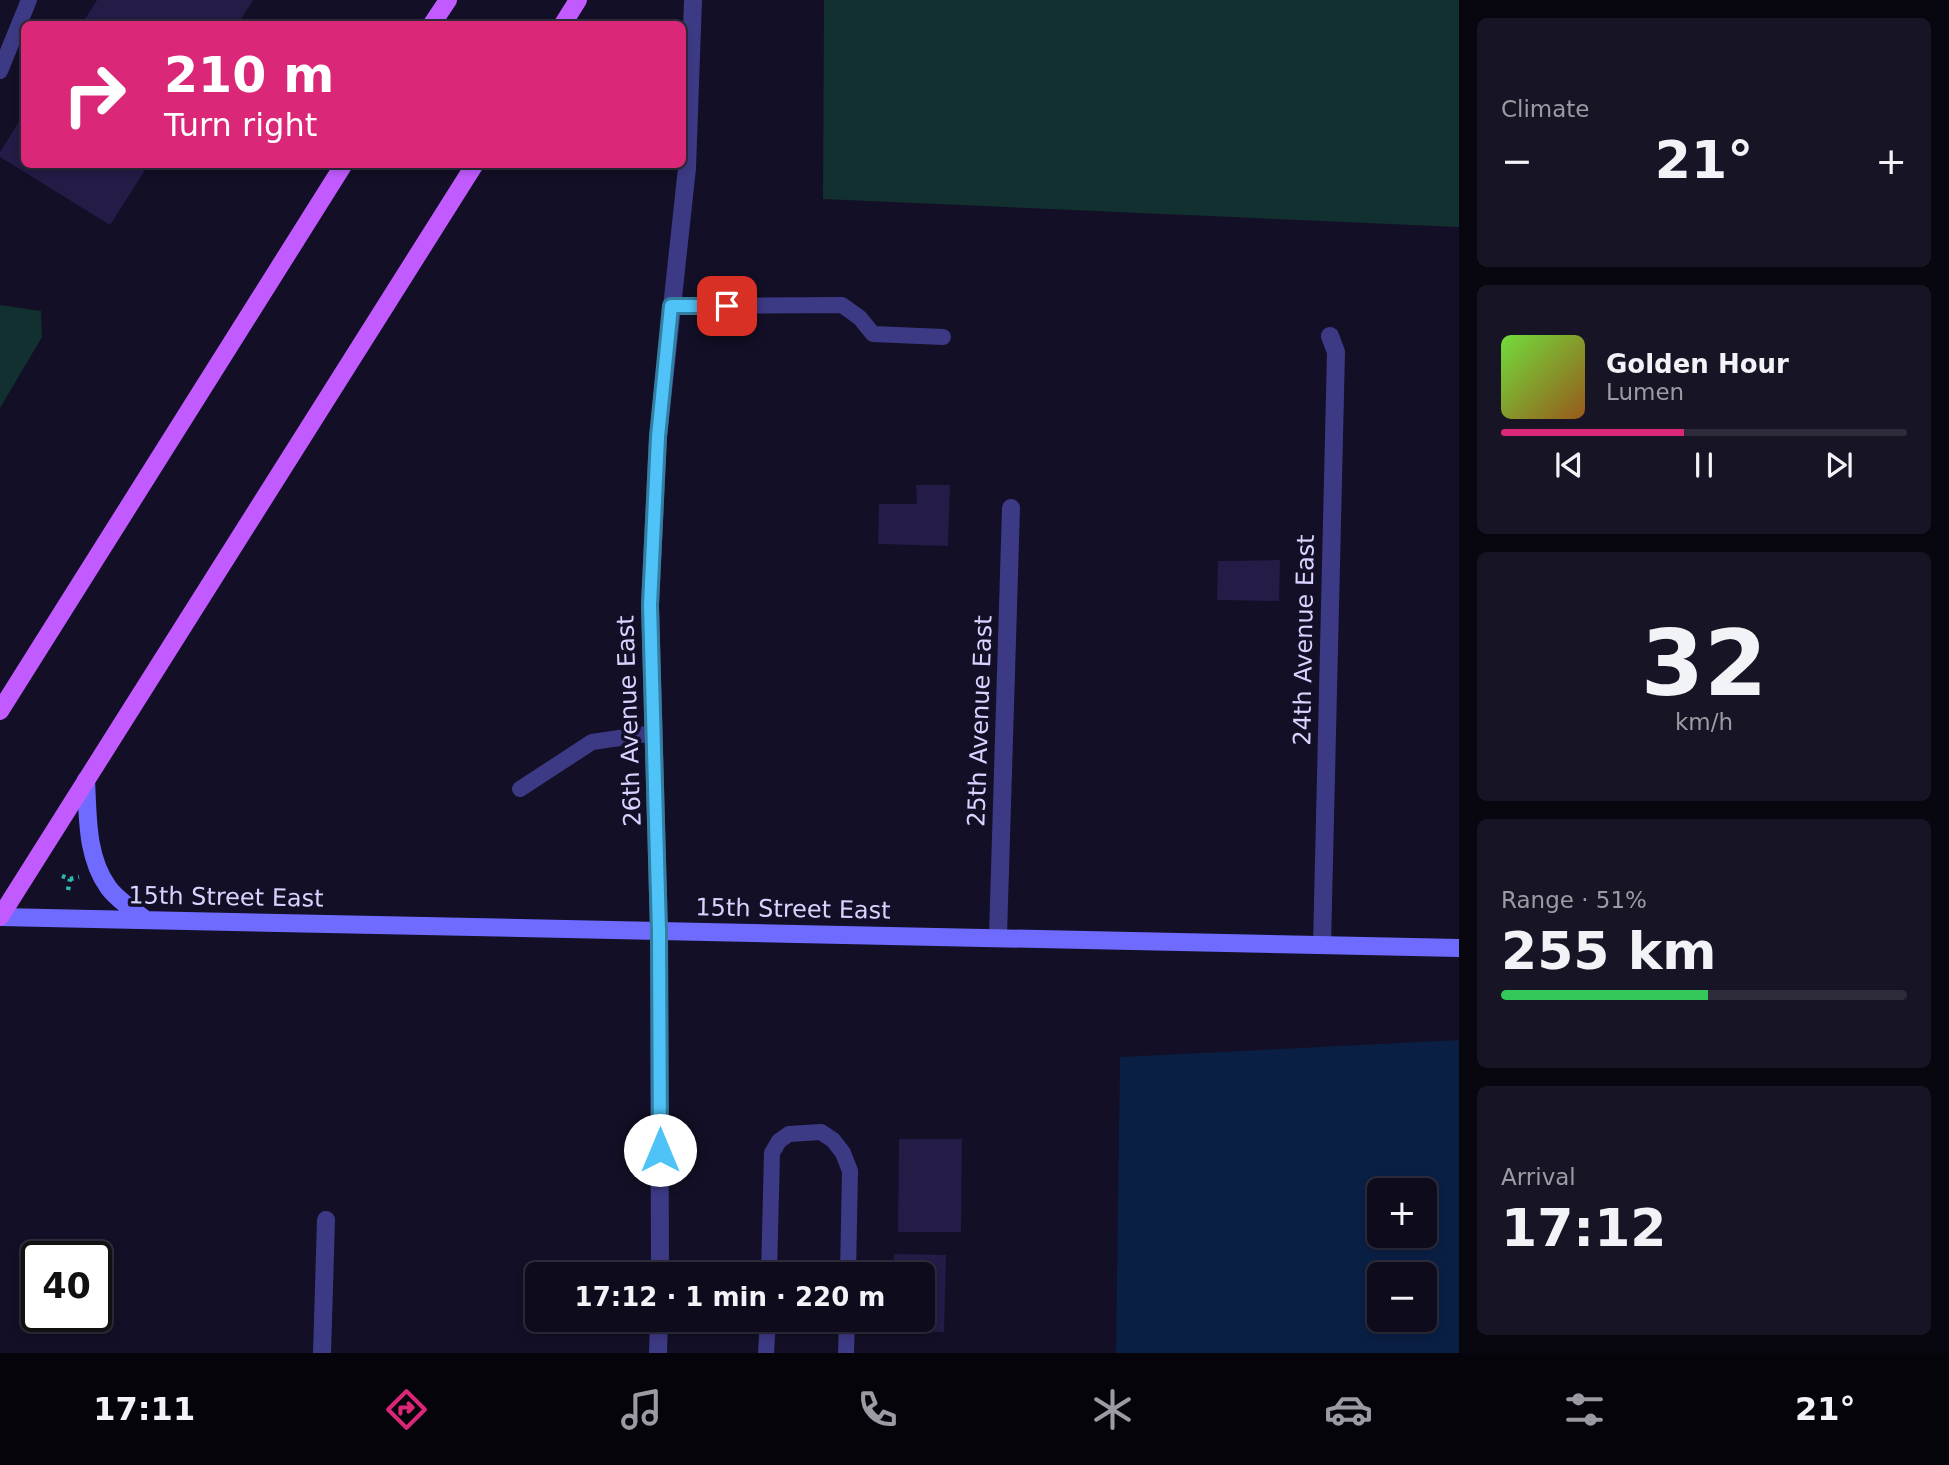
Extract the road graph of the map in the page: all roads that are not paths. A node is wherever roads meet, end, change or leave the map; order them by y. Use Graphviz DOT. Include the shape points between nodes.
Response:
graph roads {
  1 [pos="29,0"];
  2 [pos="448,0"];
  3 [pos="579,0"];
  4 [pos="693,0"];
  5 [pos="434,21"];
  6 [pos="565,21"];
  7 [pos="0,71"];
  8 [pos="341,168"];
  9 [pos="472,168"];
  10 [pos="671,306"];
  11 [pos="1330,336"];
  12 [pos="943,337"];
  13 [pos="1011,508"];
  14 [pos="0,711"];
  15 [pos="654,733"];
  16 [pos="86,780"];
  17 [pos="520,789"];
  18 [pos="0,917"];
  19 [pos="146,920"];
  20 [pos="659,931"];
  21 [pos="998,936"];
  22 [pos="1322,945"];
  23 [pos="1459,947"];
  24 [pos="326,1220"];
  25 [pos="660,1262"];
  26 [pos="769,1262"];
  27 [pos="848,1262"];
  28 [pos="659,1332"];
  29 [pos="767,1332"];
  30 [pos="847,1332"];
  31 [pos="322,1353"];
  32 [pos="658,1353"];
  33 [pos="766,1353"];
  34 [pos="846,1353"];
  1 -- 7 [label="lane"];
  2 -- 5 [label="main road"];
  3 -- 6 [label="main road"];
  4 -- 10 [label="street, 26th Avenue East" via="687,168"];
  8 -- 14 [label="main road"];
  9 -- 16 [label="main road"];
  10 -- 12 [label="lane" via="842,305 873,334"];
  10 -- 15 [label="street, 26th Avenue East" via="650,605"];
  11 -- 22 [label="street, 24th Avenue East" via="1335,366"];
  13 -- 21 [label="street, 25th Avenue East"];
  15 -- 17 [label="lane" via="592,742"];
  15 -- 20 [label="street, 26th Avenue East"];
  16 -- 18 [label="main road"];
  16 -- 19 [label="main road" via="89,837 96,865 109,889"];
  18 -- 19 [label="main road, 15th Street East"];
  19 -- 20 [label="main road, 15th Street East"];
  20 -- 21 [label="main road, 15th Street East"];
  20 -- 25 [label="street, 26th Avenue East"];
  21 -- 22 [label="main road, 15th Street East"];
  22 -- 23 [label="main road, 15th Street East"];
  24 -- 31 [label="street"];
  26 -- 27 [label="lane" via="772,1153 789,1134 821,1132 843,1153 850,1171"];
  28 -- 32 [label="street"];
  29 -- 33 [label="lane"];
  30 -- 34 [label="lane"];
}
